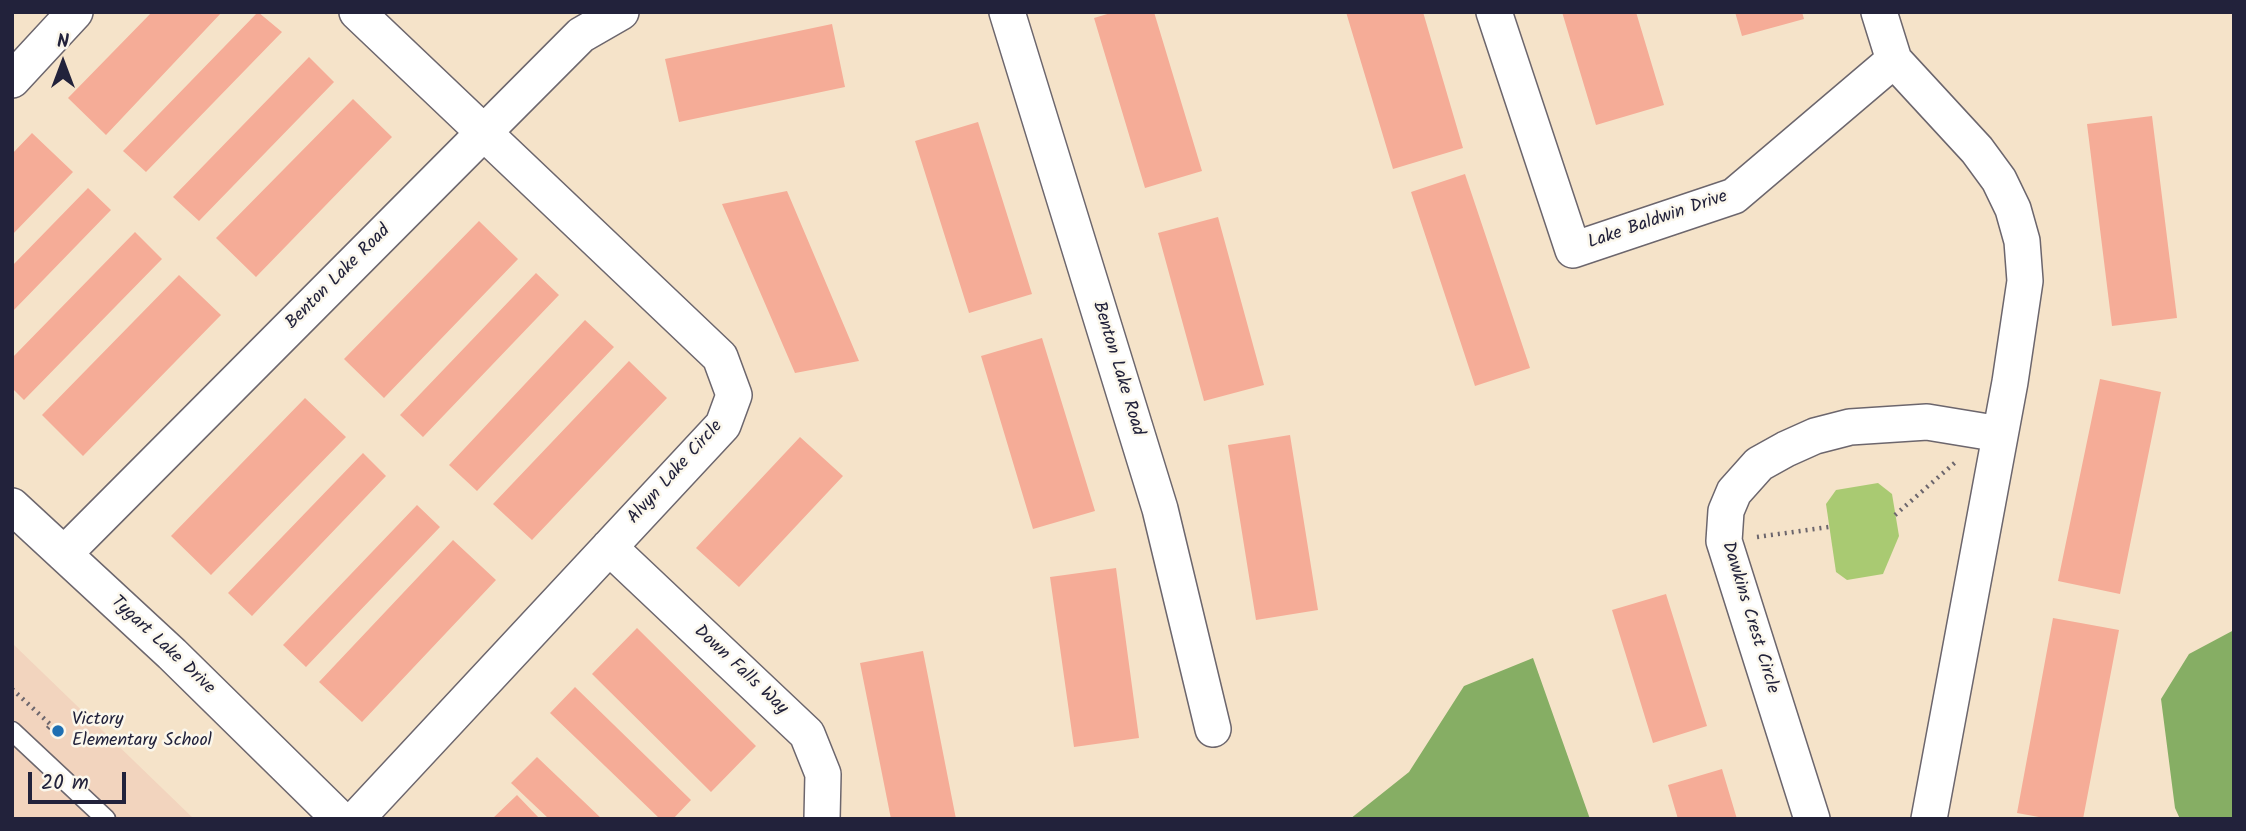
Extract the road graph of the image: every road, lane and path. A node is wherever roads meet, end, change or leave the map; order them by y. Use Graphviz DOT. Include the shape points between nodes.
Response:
graph roads {
  1 [pos="75,12"];
  2 [pos="357,12"];
  3 [pos="621,12"];
  4 [pos="1007,12"];
  5 [pos="1494,12"];
  6 [pos="1879,12"];
  7 [pos="1894,60"];
  8 [pos="12,80"];
  9 [pos="483,132"];
  10 [pos="2000,434"];
  11 [pos="12,506"];
  12 [pos="1895,515"];
  13 [pos="1829,527"];
  14 [pos="1724,541"];
  15 [pos="609,547"];
  16 [pos="64,554"];
  17 [pos="1213,729"];
  18 [pos="12,731"];
  19 [pos="106,819"];
  20 [pos="340,819"];
  21 [pos="356,819"];
  22 [pos="822,819"];
  23 [pos="1812,819"];
  24 [pos="1929,819"];
  1 -- 8 [label="street"];
  2 -- 9 [label="street, Alvyn Lake Circle"];
  3 -- 9 [label="street, Benton Lake Road" via="581,34"];
  4 -- 17 [label="street, Benton Lake Road" via="1160,509"];
  5 -- 7 [label="street, Lake Baldwin Drive" via="1573,250 1734,196"];
  6 -- 7 [label="street"];
  7 -- 10 [label="street" via="1976,150 1999,180 2013,209 2022,241 2025,281"];
  9 -- 15 [label="street, Alvyn Lake Circle" via="720,357 734,395 723,425"];
  9 -- 16 [label="street, Benton Lake Road"];
  10 -- 12 [label="path" via="1962,457"];
  10 -- 14 [label="street, Dawkins Crest Circle" via="1927,422 1888,422 1815,436 1759,464 1746,476 1726,512"];
  10 -- 24 [label="street"];
  11 -- 16 [label="street, Tygart Lake Drive"];
  13 -- 14 [label="path"];
  14 -- 23 [label="street, Dawkins Crest Circle"];
  15 -- 21 [label="street, Alvyn Lake Circle"];
  15 -- 22 [label="street, Down Falls Way" via="807,734 823,774"];
  16 -- 20 [label="street, Tygart Lake Drive"];
  18 -- 19 [label="lane"];
}
